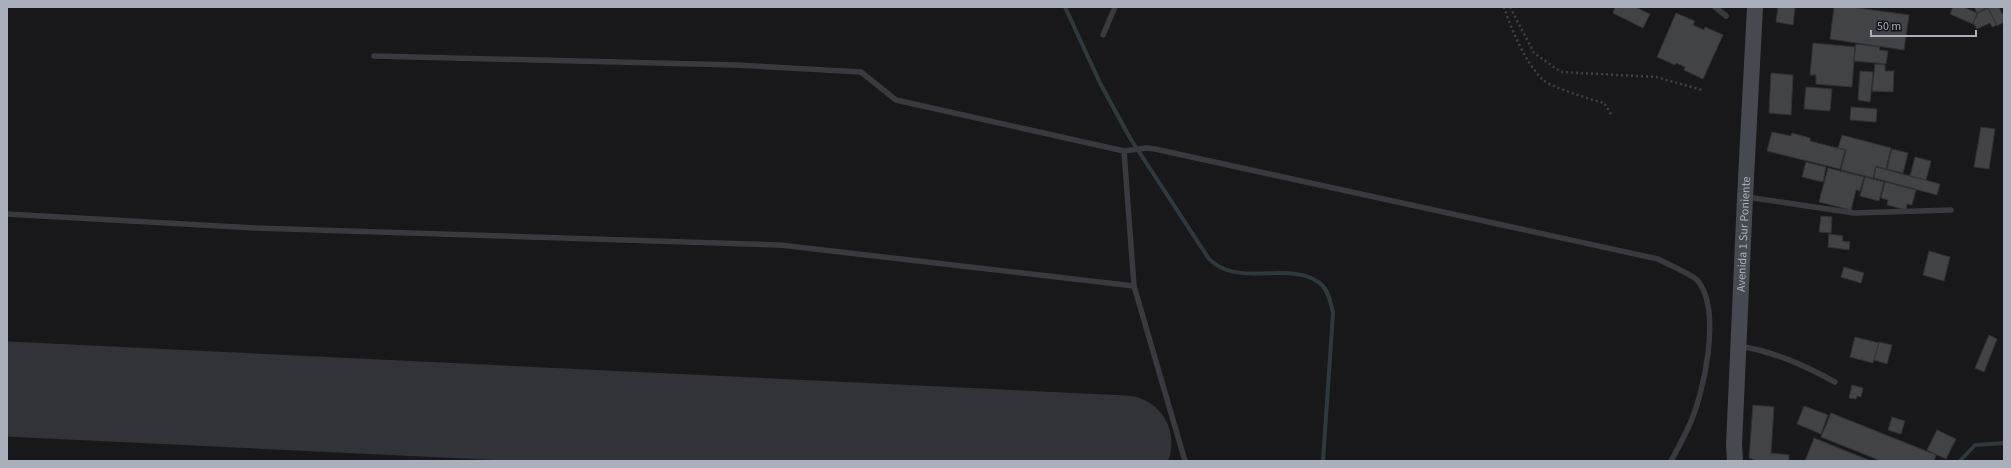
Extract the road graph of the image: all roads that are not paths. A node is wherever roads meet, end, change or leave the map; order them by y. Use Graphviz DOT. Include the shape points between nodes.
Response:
graph roads {
  1 [pos="1114,7"];
  2 [pos="1715,7"];
  3 [pos="1755,7"];
  4 [pos="1726,16"];
  5 [pos="1103,35"];
  6 [pos="374,56"];
  7 [pos="1126,150"];
  8 [pos="1745,197"];
  9 [pos="1951,210"];
  10 [pos="7,214"];
  11 [pos="1134,286"];
  12 [pos="1738,345"];
  13 [pos="1834,382"];
  14 [pos="1185,461"];
  15 [pos="1671,461"];
  16 [pos="1735,461"];
  1 -- 5 [label="lane"];
  2 -- 4 [label="lane"];
  3 -- 8 [label="street, Avenida 1 Sur Poniente"];
  6 -- 7 [label="lane" via="736,65 861,72 896,100"];
  7 -- 11 [label="lane"];
  7 -- 15 [label="lane" via="1146,148 1658,259 1697,280 1709,304 1709,343 1703,387 1688,428"];
  8 -- 9 [label="lane" via="1854,213"];
  8 -- 12 [label="street, Avenida 1 Sur Poniente"];
  10 -- 11 [label="lane" via="255,228 780,245"];
  11 -- 14 [label="lane"];
  12 -- 13 [label="lane" via="1769,352 1799,363"];
  12 -- 16 [label="street, Avenida 1 Sur Poniente"];
}
